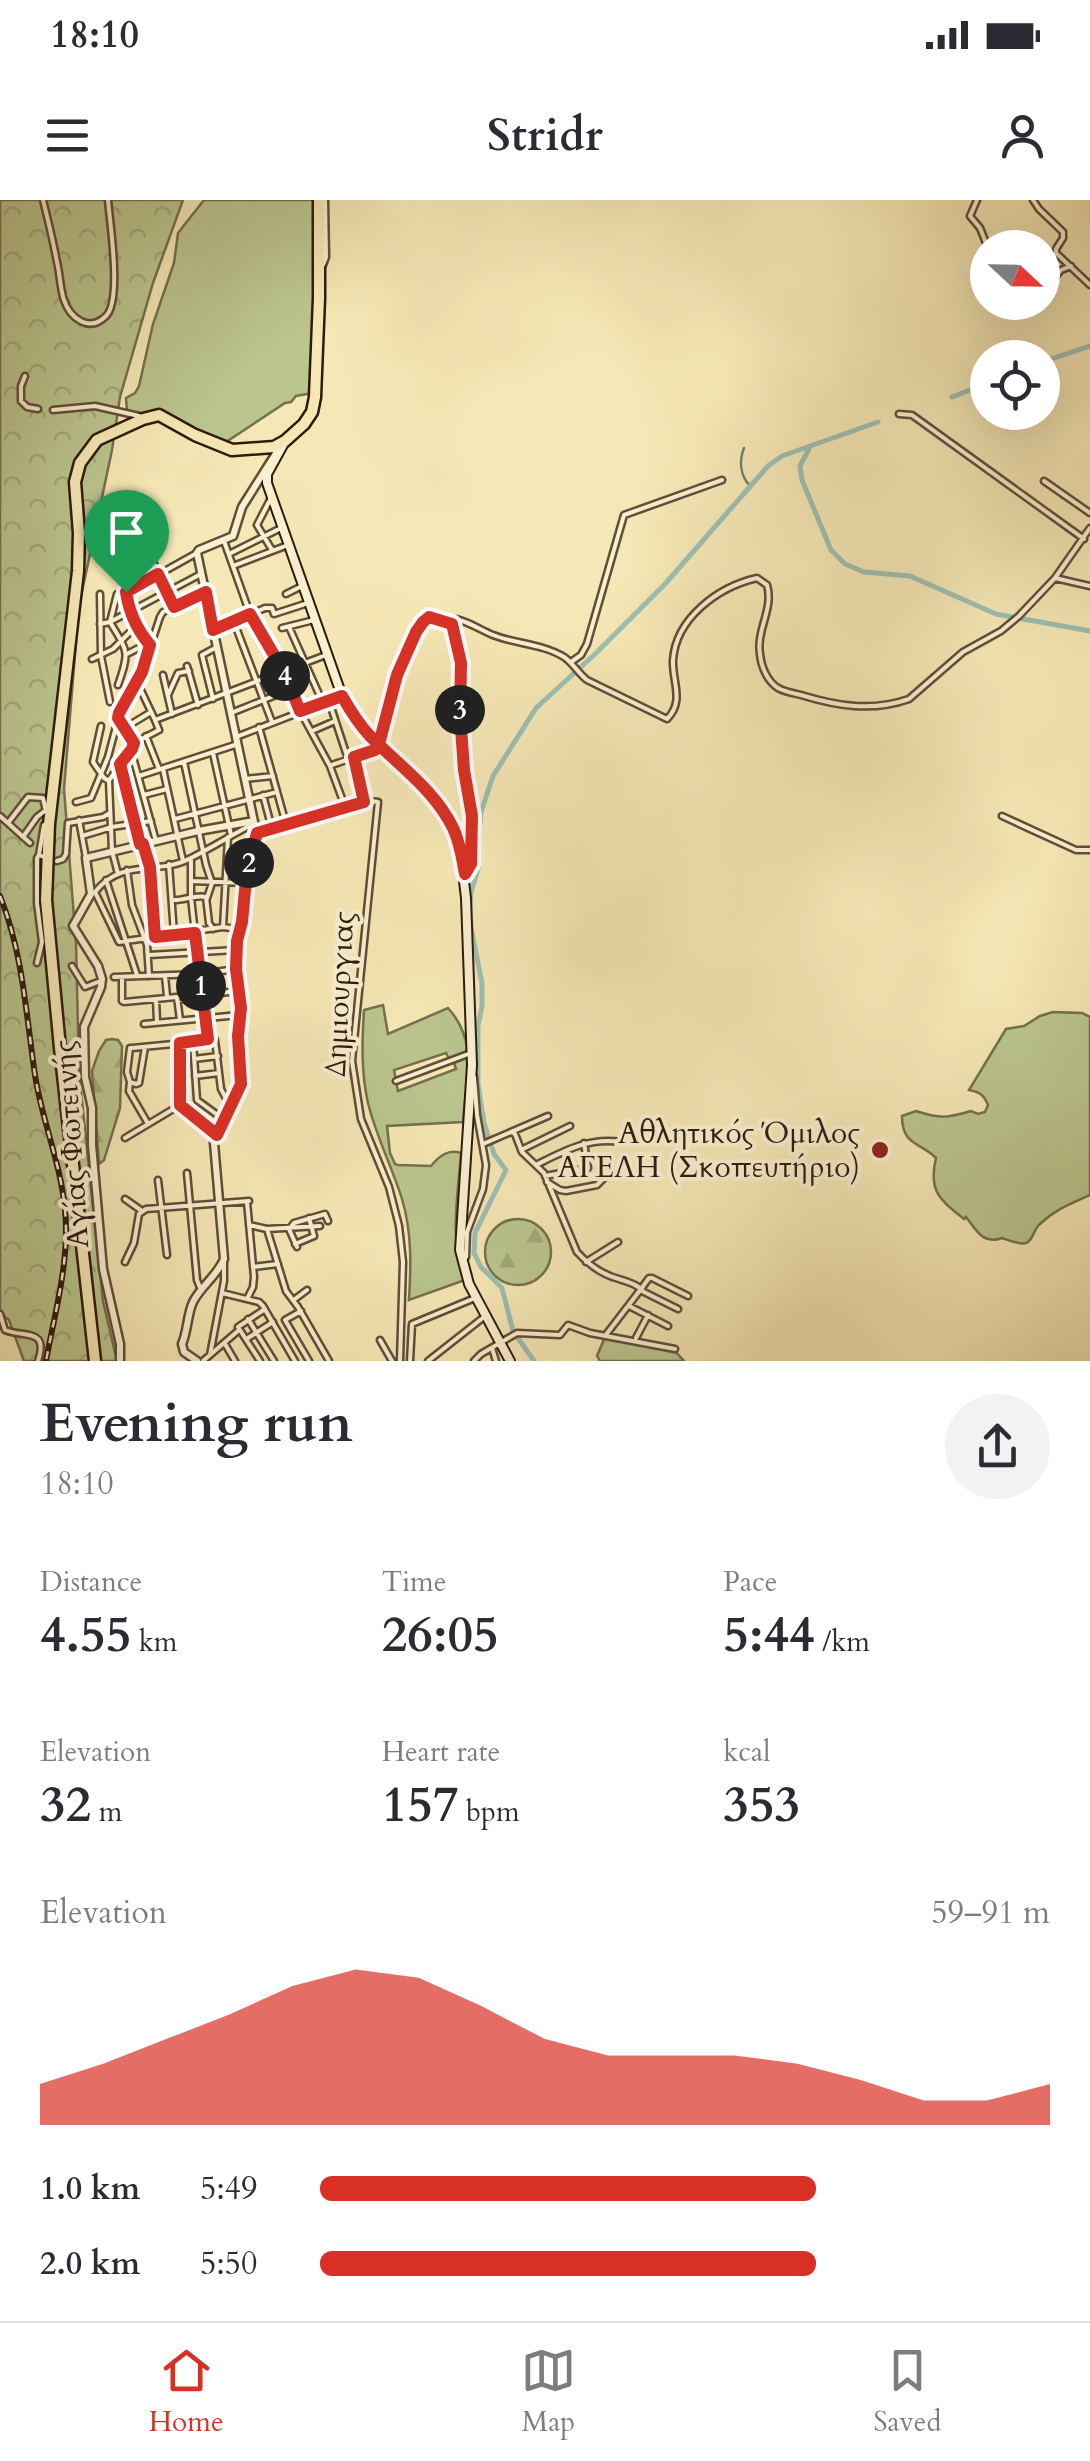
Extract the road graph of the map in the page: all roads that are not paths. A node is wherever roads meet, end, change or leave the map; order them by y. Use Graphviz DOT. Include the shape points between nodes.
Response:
graph roads {
  1 [pos="43,200"];
  2 [pos="108,200"];
  3 [pos="322,200"];
  4 [pos="978,200"];
  5 [pos="1033,200"];
  6 [pos="981,230"];
  7 [pos="1071,266"];
  8 [pos="1060,271"];
  9 [pos="1090,286"];
  10 [pos="25,376"];
  11 [pos="38,409"];
  12 [pos="53,410"];
  13 [pos="899,414"];
  14 [pos="143,419"];
  15 [pos="282,446"];
  16 [pos="722,480"];
  17 [pos="1044,480"];
  18 [pos="271,498"];
  19 [pos="1090,513"];
  20 [pos="282,528"];
  21 [pos="1090,528"];
  22 [pos="264,538"];
  23 [pos="1084,539"];
  24 [pos="224,541"];
  25 [pos="288,546"];
  26 [pos="272,550"];
  27 [pos="197,553"];
  28 [pos="229,554"];
  29 [pos="152,560"];
  30 [pos="233,566"];
  31 [pos="158,574"];
  32 [pos="202,574"];
  33 [pos="1056,578"];
  34 [pos="302,586"];
  35 [pos="1090,586"];
  36 [pos="166,592"];
  37 [pos="206,592"];
  38 [pos="100,594"];
  39 [pos="117,594"];
  40 [pos="286,594"];
  41 [pos="308,603"];
  42 [pos="174,607"];
  43 [pos="131,611"];
  44 [pos="250,614"];
  45 [pos="314,620"];
  46 [pos="110,622"];
  47 [pos="234,622"];
  48 [pos="100,624"];
  49 [pos="452,624"];
  50 [pos="137,625"];
  51 [pos="213,630"];
  52 [pos="122,640"];
  53 [pos="150,644"];
  54 [pos="217,647"];
  55 [pos="126,654"];
  56 [pos="102,656"];
  57 [pos="326,656"];
  58 [pos="92,659"];
  59 [pos="571,662"];
  60 [pos="306,663"];
  61 [pos="284,672"];
  62 [pos="162,676"];
  63 [pos="137,682"];
  64 [pos="256,682"];
  65 [pos="118,685"];
  66 [pos="291,689"];
  67 [pos="227,694"];
  68 [pos="167,696"];
  69 [pos="342,696"];
  70 [pos="212,700"];
  71 [pos="262,700"];
  72 [pos="329,700"];
  73 [pos="110,702"];
  74 [pos="322,703"];
  75 [pos="198,705"];
  76 [pos="300,711"];
  77 [pos="150,712"];
  78 [pos="231,713"];
  79 [pos="172,714"];
  80 [pos="118,718"];
  81 [pos="155,720"];
  82 [pos="335,721"];
  83 [pos="272,722"];
  84 [pos="101,726"];
  85 [pos="259,728"];
  86 [pos="126,729"];
  87 [pos="312,731"];
  88 [pos="146,736"];
  89 [pos="237,740"];
  90 [pos="134,743"];
  91 [pos="131,750"];
  92 [pos="212,753"];
  93 [pos="352,757"];
  94 [pos="184,762"];
  95 [pos="120,764"];
  96 [pos="330,766"];
  97 [pos="161,769"];
  98 [pos="102,773"];
  99 [pos="139,776"];
  100 [pos="273,776"];
  101 [pos="245,778"];
  102 [pos="109,781"];
  103 [pos="167,789"];
  104 [pos="277,792"];
  105 [pos="144,795"];
  106 [pos="263,795"];
  107 [pos="250,798"];
  108 [pos="76,802"];
  109 [pos="364,802"];
  110 [pos="224,806"];
  111 [pos="345,806"];
  112 [pos="46,810"];
  113 [pos="110,813"];
  114 [pos="195,814"];
  115 [pos="0,816"];
  116 [pos="1002,816"];
  117 [pos="174,819"];
  118 [pos="79,820"];
  119 [pos="150,822"];
  120 [pos="255,822"];
  121 [pos="8,823"];
  122 [pos="135,823"];
  123 [pos="228,824"];
  124 [pos="286,824"];
  125 [pos="112,827"];
  126 [pos="272,829"];
  127 [pos="198,831"];
  128 [pos="257,833"];
  129 [pos="82,836"];
  130 [pos="178,836"];
  131 [pos="230,836"];
  132 [pos="23,837"];
  133 [pos="156,841"];
  134 [pos="30,843"];
  135 [pos="142,844"];
  136 [pos="112,850"];
  137 [pos="203,850"];
  138 [pos="1090,850"];
  139 [pos="86,858"];
  140 [pos="191,859"];
  141 [pos="57,861"];
  142 [pos="184,861"];
  143 [pos="170,864"];
  144 [pos="150,867"];
  145 [pos="126,870"];
  146 [pos="118,874"];
  147 [pos="465,874"];
  148 [pos="106,880"];
  149 [pos="192,881"];
  150 [pos="211,882"];
  151 [pos="226,882"];
  152 [pos="246,884"];
  153 [pos="191,898"];
  154 [pos="207,898"];
  155 [pos="172,900"];
  156 [pos="223,927"];
  157 [pos="213,929"];
  158 [pos="239,929"];
  159 [pos="195,933"];
  160 [pos="174,934"];
  161 [pos="155,937"];
  162 [pos="145,938"];
  163 [pos="127,941"];
  164 [pos="236,950"];
  165 [pos="198,952"];
  166 [pos="149,955"];
  167 [pos="37,963"];
  168 [pos="72,966"];
  169 [pos="236,969"];
  170 [pos="200,974"];
  171 [pos="149,976"];
  172 [pos="166,976"];
  173 [pos="114,977"];
  174 [pos="122,977"];
  175 [pos="138,977"];
  176 [pos="102,982"];
  177 [pos="240,991"];
  178 [pos="202,995"];
  179 [pos="167,997"];
  180 [pos="178,997"];
  181 [pos="156,998"];
  182 [pos="240,1015"];
  183 [pos="205,1018"];
  184 [pos="180,1020"];
  185 [pos="158,1022"];
  186 [pos="144,1024"];
  187 [pos="208,1039"];
  188 [pos="193,1042"];
  189 [pos="180,1043"];
  190 [pos="145,1046"];
  191 [pos="472,1053"];
  192 [pos="218,1056"];
  193 [pos="194,1059"];
  194 [pos="472,1067"];
  195 [pos="219,1073"];
  196 [pos="195,1076"];
  197 [pos="396,1081"];
  198 [pos="130,1082"];
  199 [pos="180,1105"];
  200 [pos="230,1106"];
  201 [pos="548,1116"];
  202 [pos="224,1119"];
  203 [pos="148,1124"];
  204 [pos="570,1126"];
  205 [pos="512,1132"];
  206 [pos="217,1135"];
  207 [pos="125,1138"];
  208 [pos="489,1142"];
  209 [pos="584,1142"];
  210 [pos="621,1142"];
  211 [pos="521,1150"];
  212 [pos="565,1151"];
  213 [pos="536,1165"];
  214 [pos="569,1170"];
  215 [pos="611,1171"];
  216 [pos="186,1173"];
  217 [pos="546,1179"];
  218 [pos="158,1180"];
  219 [pos="553,1189"];
  220 [pos="124,1199"];
  221 [pos="219,1204"];
  222 [pos="191,1206"];
  223 [pos="162,1208"];
  224 [pos="142,1211"];
  225 [pos="309,1218"];
  226 [pos="328,1221"];
  227 [pos="250,1225"];
  228 [pos="312,1226"];
  229 [pos="320,1226"];
  230 [pos="289,1227"];
  231 [pos="267,1229"];
  232 [pos="618,1242"];
  233 [pos="167,1255"];
  234 [pos="462,1261"];
  235 [pos="126,1262"];
  236 [pos="224,1262"];
  237 [pos="586,1262"];
  238 [pos="279,1264"];
  239 [pos="253,1267"];
  240 [pos="641,1289"];
  241 [pos="202,1290"];
  242 [pos="307,1290"];
  243 [pos="222,1294"];
  244 [pos="688,1296"];
  245 [pos="475,1298"];
  246 [pos="247,1299"];
  247 [pos="293,1301"];
  248 [pos="630,1306"];
  249 [pos="678,1309"];
  250 [pos="263,1310"];
  251 [pos="300,1311"];
  252 [pos="0,1314"];
  253 [pos="648,1316"];
  254 [pos="484,1317"];
  255 [pos="248,1319"];
  256 [pos="271,1324"];
  257 [pos="668,1326"];
  258 [pos="240,1330"];
  259 [pos="257,1333"];
  260 [pos="605,1336"];
  261 [pos="246,1339"];
  262 [pos="380,1340"];
  263 [pos="635,1340"];
  264 [pos="224,1344"];
  265 [pos="496,1345"];
  266 [pos="676,1348"];
  267 [pos="231,1354"];
  268 [pos="210,1355"];
  269 [pos="38,1361"];
  270 [pos="98,1361"];
  271 [pos="120,1361"];
  272 [pos="200,1361"];
  273 [pos="224,1361"];
  274 [pos="236,1361"];
  275 [pos="260,1361"];
  276 [pos="274,1361"];
  277 [pos="295,1361"];
  278 [pos="308,1361"];
  279 [pos="329,1361"];
  280 [pos="392,1361"];
  281 [pos="400,1361"];
  282 [pos="410,1361"];
  283 [pos="428,1361"];
  284 [pos="474,1361"];
  285 [pos="496,1361"];
  286 [pos="510,1361"];
  1 -- 2 [label="street" via="64,300 83,323 102,320 112,302"];
  3 -- 15 [label="highway" via="314,408"];
  4 -- 6 [label="street" via="970,217"];
  5 -- 7 [label="street" via="1063,232 1056,252"];
  7 -- 8 [label="street"];
  7 -- 9 [label="street"];
  10 -- 11 [label="street" via="21,400"];
  12 -- 14 [label="street" via="95,406"];
  13 -- 23 [label="street" via="912,414"];
  14 -- 15 [label="highway" via="164,417 236,451"];
  14 -- 270 [label="highway" via="94,450 81,478 86,562 52,876"];
  15 -- 18 [label="main road" via="266,477"];
  15 -- 24 [label="street" via="242,506 233,536"];
  16 -- 59 [label="street" via="624,515 587,644"];
  17 -- 19 [label="street"];
  18 -- 20 [label="main road"];
  18 -- 22 [label="street" via="257,522"];
  20 -- 22 [label="street"];
  20 -- 25 [label="main road"];
  21 -- 23 [label="street"];
  22 -- 26 [label="street"];
  22 -- 28 [label="street"];
  23 -- 33 [label="street"];
  24 -- 27 [label="street"];
  24 -- 28 [label="street"];
  25 -- 26 [label="street"];
  25 -- 34 [label="main road"];
  26 -- 30 [label="street"];
  27 -- 31 [label="street"];
  27 -- 32 [label="street"];
  28 -- 30 [label="street"];
  29 -- 31 [label="street"];
  30 -- 44 [label="street"];
  31 -- 36 [label="street"];
  31 -- 43 [label="street" via="128,590"];
  32 -- 36 [label="street"];
  32 -- 37 [label="street"];
  33 -- 35 [label="street"];
  33 -- 59 [label="street" via="1001,630 898,703 840,706 780,689 760,660 769,589 757,578 713,599 684,624 674,655 678,695 668,719 625,700"];
  34 -- 40 [label="street"];
  34 -- 41 [label="main road"];
  36 -- 42 [label="street"];
  36 -- 43 [label="street"];
  37 -- 42 [label="street"];
  37 -- 51 [label="street"];
  38 -- 48 [label="street"];
  39 -- 46 [label="street"];
  41 -- 44 [label="street"];
  41 -- 45 [label="main road"];
  42 -- 53 [label="street" via="161,614"];
  43 -- 46 [label="street"];
  43 -- 50 [label="street"];
  44 -- 47 [label="street"];
  44 -- 61 [label="street"];
  45 -- 57 [label="main road"];
  45 -- 60 [label="street" via="285,628"];
  46 -- 48 [label="street"];
  46 -- 52 [label="street"];
  47 -- 51 [label="street"];
  47 -- 64 [label="street"];
  48 -- 56 [label="street"];
  49 -- 59 [label="street" via="459,619"];
  49 -- 93 [label="street" via="426,618 397,675 379,744"];
  49 -- 147 [label="street" via="472,816"];
  50 -- 52 [label="street"];
  50 -- 53 [label="street"];
  51 -- 54 [label="street"];
  52 -- 55 [label="street"];
  52 -- 56 [label="street"];
  53 -- 55 [label="street"];
  53 -- 63 [label="street"];
  54 -- 67 [label="street"];
  54 -- 70 [label="street" via="202,654"];
  55 -- 65 [label="street"];
  56 -- 58 [label="street"];
  56 -- 73 [label="street"];
  57 -- 60 [label="street"];
  57 -- 69 [label="main road"];
  60 -- 61 [label="street"];
  60 -- 74 [label="street"];
  61 -- 64 [label="street"];
  61 -- 66 [label="street"];
  62 -- 68 [label="street"];
  63 -- 77 [label="street"];
  63 -- 80 [label="street"];
  64 -- 67 [label="street"];
  64 -- 71 [label="street"];
  66 -- 71 [label="street"];
  66 -- 76 [label="street"];
  67 -- 70 [label="street"];
  67 -- 78 [label="street"];
  68 -- 75 [label="street" via="188,668"];
  68 -- 79 [label="street"];
  69 -- 72 [label="street"];
  69 -- 147 [label="main road, bridge" via="366,732 435,798 458,837"];
  70 -- 75 [label="street"];
  71 -- 78 [label="street"];
  71 -- 83 [label="street"];
  72 -- 74 [label="street"];
  72 -- 82 [label="street"];
  74 -- 76 [label="street"];
  75 -- 79 [label="street"];
  76 -- 83 [label="street"];
  76 -- 87 [label="street"];
  77 -- 81 [label="street"];
  77 -- 86 [label="street"];
  78 -- 89 [label="street"];
  79 -- 81 [label="street"];
  80 -- 86 [label="street"];
  80 -- 98 [label="street"];
  81 -- 88 [label="street" via="159,730"];
  82 -- 87 [label="street"];
  82 -- 93 [label="street"];
  83 -- 85 [label="street"];
  84 -- 98 [label="street" via="93,762"];
  85 -- 89 [label="street"];
  85 -- 100 [label="street"];
  86 -- 90 [label="street"];
  87 -- 96 [label="street"];
  88 -- 90 [label="street"];
  88 -- 97 [label="street"];
  89 -- 92 [label="street"];
  89 -- 101 [label="street"];
  90 -- 91 [label="street"];
  91 -- 95 [label="street"];
  91 -- 99 [label="street"];
  92 -- 94 [label="street"];
  92 -- 110 [label="street"];
  93 -- 96 [label="street"];
  93 -- 109 [label="street"];
  94 -- 97 [label="street"];
  94 -- 114 [label="street"];
  95 -- 102 [label="street"];
  95 -- 122 [label="street"];
  96 -- 111 [label="street"];
  97 -- 99 [label="street"];
  97 -- 103 [label="street"];
  98 -- 102 [label="street"];
  98 -- 108 [label="street" via="90,798"];
  99 -- 105 [label="street"];
  100 -- 101 [label="street"];
  100 -- 104 [label="street"];
  101 -- 107 [label="street"];
  102 -- 113 [label="street"];
  103 -- 105 [label="street"];
  103 -- 117 [label="street"];
  104 -- 106 [label="street"];
  104 -- 124 [label="street"];
  105 -- 119 [label="street"];
  106 -- 107 [label="street"];
  106 -- 126 [label="street"];
  107 -- 110 [label="street"];
  107 -- 120 [label="street"];
  109 -- 111 [label="street"];
  109 -- 281 [label="street, Δημιουργιας" via="378,802 352,1061 361,1119 398,1226"];
  110 -- 114 [label="street"];
  110 -- 123 [label="street"];
  111 -- 124 [label="street"];
  112 -- 121 [label="street" via="43,798 28,797"];
  112 -- 132 [label="street"];
  112 -- 167 [label="street"];
  113 -- 118 [label="street"];
  113 -- 125 [label="street"];
  114 -- 117 [label="street"];
  114 -- 127 [label="street"];
  115 -- 121 [label="street"];
  116 -- 138 [label="street" via="1075,850"];
  117 -- 130 [label="street"];
  118 -- 129 [label="street"];
  118 -- 141 [label="street" via="66,824 66,854"];
  119 -- 122 [label="street"];
  119 -- 133 [label="street"];
  120 -- 123 [label="street"];
  120 -- 128 [label="street"];
  120 -- 131 [label="street"];
  121 -- 132 [label="street"];
  122 -- 125 [label="street"];
  122 -- 135 [label="street"];
  123 -- 127 [label="street"];
  123 -- 131 [label="street"];
  124 -- 126 [label="street"];
  125 -- 129 [label="street"];
  125 -- 136 [label="street"];
  126 -- 128 [label="street"];
  127 -- 130 [label="street"];
  127 -- 137 [label="street"];
  128 -- 152 [label="street"];
  129 -- 139 [label="street"];
  130 -- 133 [label="street"];
  130 -- 142 [label="street"];
  131 -- 137 [label="street"];
  131 -- 151 [label="street"];
  132 -- 134 [label="street"];
  133 -- 135 [label="street"];
  135 -- 136 [label="street"];
  135 -- 144 [label="street"];
  136 -- 139 [label="street"];
  136 -- 146 [label="street"];
  137 -- 140 [label="street"];
  137 -- 150 [label="street"];
  139 -- 176 [label="street" via="91,894 73,926"];
  140 -- 142 [label="street"];
  140 -- 149 [label="street"];
  142 -- 143 [label="street"];
  143 -- 144 [label="street"];
  143 -- 155 [label="street"];
  144 -- 145 [label="street"];
  144 -- 161 [label="street"];
  145 -- 146 [label="street"];
  145 -- 162 [label="street"];
  146 -- 148 [label="street"];
  147 -- 191 [label="main road"];
  148 -- 163 [label="street"];
  148 -- 163 [label="street" via="96,895 118,941"];
  149 -- 150 [label="street"];
  149 -- 153 [label="street"];
  150 -- 151 [label="street"];
  150 -- 154 [label="street"];
  151 -- 152 [label="street"];
  151 -- 156 [label="street"];
  152 -- 158 [label="street"];
  153 -- 154 [label="street"];
  153 -- 155 [label="street"];
  153 -- 159 [label="street"];
  154 -- 157 [label="street"];
  155 -- 160 [label="street"];
  156 -- 157 [label="street"];
  156 -- 158 [label="street"];
  157 -- 159 [label="street"];
  158 -- 164 [label="street"];
  159 -- 160 [label="street"];
  159 -- 165 [label="street"];
  160 -- 161 [label="street"];
  161 -- 162 [label="street"];
  162 -- 163 [label="street"];
  162 -- 166 [label="street"];
  163 -- 175 [label="street"];
  164 -- 165 [label="street"];
  164 -- 169 [label="street"];
  165 -- 166 [label="street"];
  165 -- 170 [label="street"];
  166 -- 171 [label="street"];
  168 -- 176 [label="street" via="86,988"];
  169 -- 170 [label="street"];
  169 -- 177 [label="street"];
  170 -- 172 [label="street"];
  170 -- 178 [label="street"];
  171 -- 172 [label="street"];
  171 -- 175 [label="street"];
  172 -- 179 [label="street"];
  173 -- 174 [label="street"];
  174 -- 175 [label="street"];
  174 -- 181 [label="street" via="122,1002"];
  176 -- 271 [label="street, Αγίας Φωτεινής" via="84,1027 85,1077 103,1270"];
  177 -- 178 [label="street"];
  177 -- 182 [label="street"];
  178 -- 180 [label="street"];
  178 -- 183 [label="street"];
  179 -- 180 [label="street"];
  179 -- 181 [label="street"];
  180 -- 184 [label="street"];
  181 -- 185 [label="street"];
  182 -- 183 [label="street"];
  182 -- 200 [label="street" via="241,1084"];
  183 -- 184 [label="street"];
  183 -- 187 [label="street"];
  184 -- 185 [label="street"];
  185 -- 186 [label="street"];
  187 -- 188 [label="street"];
  187 -- 192 [label="street" via="217,1042"];
  188 -- 189 [label="street"];
  188 -- 193 [label="street"];
  189 -- 190 [label="street"];
  189 -- 199 [label="street"];
  190 -- 198 [label="street" via="140,1083"];
  190 -- 198 [label="street" via="130,1048"];
  191 -- 194 [label="main road"];
  191 -- 197 [label="street"];
  192 -- 193 [label="street"];
  192 -- 195 [label="street"];
  193 -- 196 [label="street"];
  194 -- 208 [label="street" via="477,1115"];
  194 -- 234 [label="main road"];
  195 -- 196 [label="street"];
  195 -- 200 [label="street"];
  196 -- 202 [label="street" via="198,1103"];
  198 -- 203 [label="street"];
  199 -- 203 [label="street"];
  199 -- 206 [label="street"];
  200 -- 202 [label="street"];
  201 -- 205 [label="street"];
  202 -- 206 [label="street"];
  203 -- 207 [label="street"];
  204 -- 211 [label="street"];
  205 -- 208 [label="street"];
  205 -- 211 [label="street"];
  206 -- 221 [label="street"];
  208 -- 234 [label="street"];
  209 -- 210 [label="street"];
  209 -- 212 [label="street"];
  209 -- 214 [label="street" via="588,1168"];
  211 -- 213 [label="street"];
  212 -- 213 [label="street"];
  212 -- 214 [label="street"];
  213 -- 217 [label="street"];
  214 -- 217 [label="street"];
  215 -- 219 [label="street" via="597,1185"];
  216 -- 222 [label="street"];
  217 -- 219 [label="street"];
  218 -- 223 [label="street"];
  219 -- 237 [label="street"];
  220 -- 224 [label="street"];
  221 -- 222 [label="street"];
  221 -- 227 [label="street" via="248,1202"];
  221 -- 236 [label="street"];
  222 -- 223 [label="street"];
  222 -- 241 [label="street"];
  223 -- 224 [label="street"];
  223 -- 233 [label="street"];
  224 -- 235 [label="street"];
  225 -- 226 [label="street" via="325,1214"];
  225 -- 228 [label="street"];
  225 -- 230 [label="street"];
  227 -- 231 [label="street"];
  227 -- 239 [label="street"];
  228 -- 229 [label="street"];
  228 -- 230 [label="street"];
  228 -- 230 [label="street" via="314,1236 296,1246"];
  230 -- 231 [label="street"];
  231 -- 238 [label="street"];
  232 -- 237 [label="street"];
  234 -- 245 [label="main road"];
  236 -- 241 [label="street"];
  236 -- 243 [label="street"];
  237 -- 240 [label="street"];
  238 -- 239 [label="street"];
  238 -- 247 [label="street"];
  239 -- 246 [label="street"];
  240 -- 244 [label="street" via="652,1278"];
  240 -- 248 [label="street"];
  240 -- 249 [label="street"];
  241 -- 272 [label="street" via="181,1346"];
  242 -- 247 [label="street"];
  243 -- 246 [label="street"];
  243 -- 268 [label="street"];
  245 -- 254 [label="main road"];
  245 -- 282 [label="street" via="412,1324"];
  246 -- 250 [label="street"];
  247 -- 251 [label="street"];
  248 -- 253 [label="street"];
  248 -- 260 [label="street"];
  250 -- 255 [label="street"];
  250 -- 256 [label="street"];
  251 -- 278 [label="street" via="286,1320"];
  251 -- 279 [label="street"];
  252 -- 269 [label="street" via="5,1330 37,1338"];
  253 -- 257 [label="street"];
  253 -- 263 [label="street"];
  254 -- 265 [label="main road"];
  254 -- 283 [label="street"];
  255 -- 258 [label="street"];
  255 -- 259 [label="street"];
  256 -- 259 [label="street"];
  256 -- 277 [label="street"];
  258 -- 261 [label="street"];
  258 -- 264 [label="street"];
  259 -- 261 [label="street"];
  259 -- 276 [label="street"];
  260 -- 263 [label="street"];
  260 -- 265 [label="street" via="568,1325 560,1335 515,1334"];
  261 -- 275 [label="street"];
  262 -- 280 [label="street"];
  263 -- 266 [label="street"];
  264 -- 267 [label="street"];
  264 -- 268 [label="street"];
  265 -- 284 [label="street"];
  265 -- 285 [label="street"];
  265 -- 286 [label="main road"];
  267 -- 273 [label="street"];
  267 -- 274 [label="street"];
  268 -- 272 [label="street"];
}
